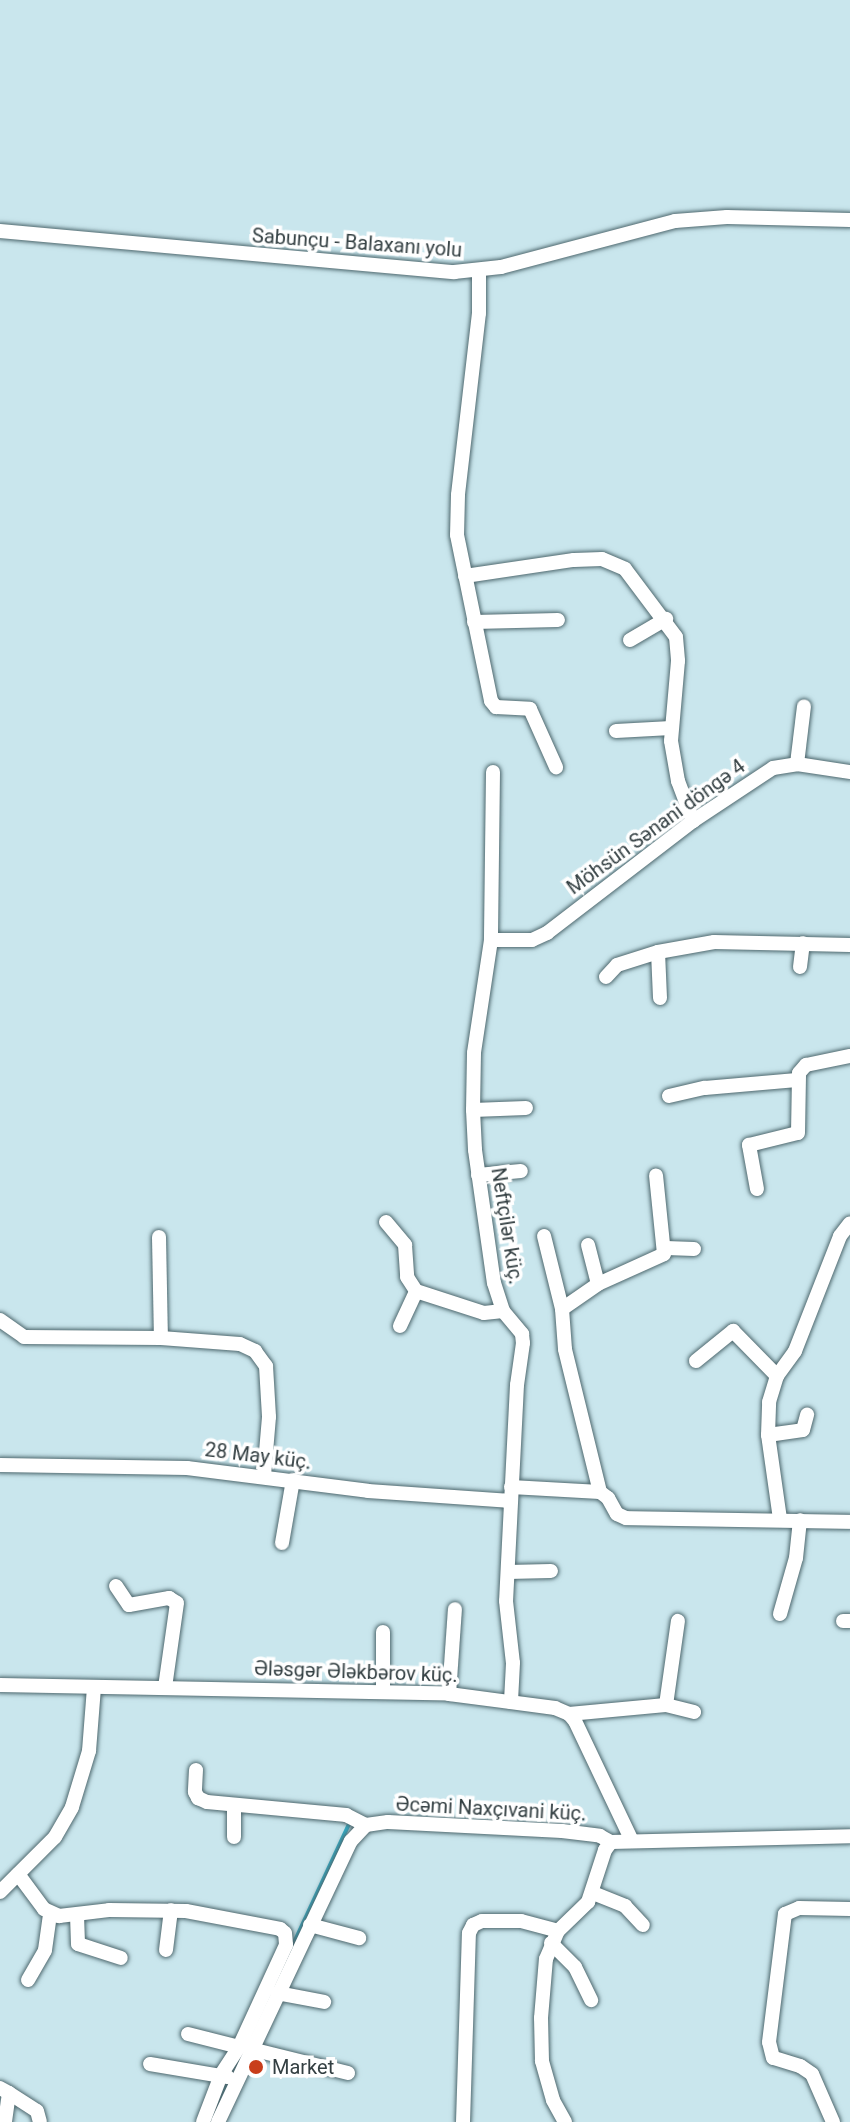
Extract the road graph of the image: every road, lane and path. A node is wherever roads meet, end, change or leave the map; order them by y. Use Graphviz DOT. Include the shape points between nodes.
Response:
graph roads {
  1 [pos="850,220"];
  2 [pos="0,231"];
  3 [pos="479,270"];
  4 [pos="465,576"];
  5 [pos="666,619"];
  6 [pos="558,620"];
  7 [pos="474,622"];
  8 [pos="630,640"];
  9 [pos="804,706"];
  10 [pos="671,728"];
  11 [pos="616,731"];
  12 [pos="797,764"];
  13 [pos="556,767"];
  14 [pos="493,772"];
  15 [pos="850,772"];
  16 [pos="693,821"];
  17 [pos="491,940"];
  18 [pos="803,943"];
  19 [pos="850,945"];
  20 [pos="658,952"];
  21 [pos="800,967"];
  22 [pos="606,977"];
  23 [pos="660,998"];
  24 [pos="850,1056"];
  25 [pos="797,1080"];
  26 [pos="669,1096"];
  27 [pos="526,1108"];
  28 [pos="473,1110"];
  29 [pos="521,1171"];
  30 [pos="478,1175"];
  31 [pos="656,1175"];
  32 [pos="757,1189"];
  33 [pos="386,1222"];
  34 [pos="850,1223"];
  35 [pos="544,1236"];
  36 [pos="159,1237"];
  37 [pos="588,1245"];
  38 [pos="666,1248"];
  39 [pos="694,1249"];
  40 [pos="598,1284"];
  41 [pos="416,1291"];
  42 [pos="562,1309"];
  43 [pos="503,1311"];
  44 [pos="0,1320"];
  45 [pos="400,1326"];
  46 [pos="161,1338"];
  47 [pos="696,1361"];
  48 [pos="777,1376"];
  49 [pos="807,1415"];
  50 [pos="768,1435"];
  51 [pos="0,1465"];
  52 [pos="264,1475"];
  53 [pos="293,1480"];
  54 [pos="600,1492"];
  55 [pos="511,1494"];
  56 [pos="780,1519"];
  57 [pos="800,1520"];
  58 [pos="850,1522"];
  59 [pos="282,1543"];
  60 [pos="551,1571"];
  61 [pos="508,1572"];
  62 [pos="116,1586"];
  63 [pos="455,1609"];
  64 [pos="780,1614"];
  65 [pos="678,1621"];
  66 [pos="383,1632"];
  67 [pos="0,1685"];
  68 [pos="94,1687"];
  69 [pos="165,1687"];
  70 [pos="383,1692"];
  71 [pos="449,1694"];
  72 [pos="511,1702"];
  73 [pos="666,1705"];
  74 [pos="694,1712"];
  75 [pos="569,1714"];
  76 [pos="196,1770"];
  77 [pos="234,1807"];
  78 [pos="366,1825"];
  79 [pos="850,1836"];
  80 [pos="234,1837"];
  81 [pos="631,1839"];
  82 [pos="611,1842"];
  83 [pos="18,1874"];
  84 [pos="0,1892"];
  85 [pos="593,1893"];
  86 [pos="850,1909"];
  87 [pos="171,1910"];
  88 [pos="50,1914"];
  89 [pos="77,1915"];
  90 [pos="310,1925"];
  91 [pos="643,1925"];
  92 [pos="555,1937"];
  93 [pos="359,1938"];
  94 [pos="166,1950"];
  95 [pos="121,1958"];
  96 [pos="28,1980"];
  97 [pos="277,1993"];
  98 [pos="591,2000"];
  99 [pos="324,2002"];
  100 [pos="188,2034"];
  101 [pos="245,2048"];
  102 [pos="150,2064"];
  103 [pos="348,2073"];
  104 [pos="221,2075"];
  105 [pos="237,2080"];
  106 [pos="4,2091"];
  107 [pos="5,2122"];
  108 [pos="40,2122"];
  109 [pos="203,2122"];
  110 [pos="218,2122"];
  111 [pos="463,2122"];
  112 [pos="565,2122"];
  113 [pos="833,2122"];
  1 -- 3 [label="street, Sabunçu - Balaxanı yolu" via="675,221"];
  2 -- 3 [label="street, Sabunçu - Balaxanı yolu" via="431,271"];
  3 -- 4 [label="street" via="456,515"];
  4 -- 5 [label="street" via="602,559 625,569"];
  4 -- 7 [label="street"];
  5 -- 8 [label="street"];
  5 -- 10 [label="street" via="676,637 678,661"];
  6 -- 7 [label="street"];
  7 -- 13 [label="street" via="491,701 496,707 530,709"];
  9 -- 12 [label="street"];
  10 -- 11 [label="street"];
  10 -- 16 [label="street" via="678,781"];
  12 -- 15 [label="street, Möhsün Sənani döngə 4"];
  12 -- 16 [label="street, Möhsün Sənani döngə 4" via="773,768"];
  14 -- 17 [label="street, Neftçilər küç."];
  16 -- 17 [label="street, Möhsün Sənani döngə 4" via="547,933 532,940"];
  17 -- 28 [label="street, Neftçilər küç." via="474,1053"];
  18 -- 19 [label="street"];
  18 -- 20 [label="street" via="714,942"];
  18 -- 21 [label="street"];
  20 -- 22 [label="street" via="617,965"];
  20 -- 23 [label="street"];
  24 -- 25 [label="street" via="806,1065"];
  25 -- 26 [label="street"];
  25 -- 32 [label="street" via="798,1133 753,1142 747,1150"];
  27 -- 28 [label="street"];
  28 -- 30 [label="street, Neftçilər küç."];
  29 -- 30 [label="street"];
  30 -- 43 [label="street, Neftçilər küç."];
  31 -- 38 [label="street"];
  33 -- 41 [label="street" via="405,1245 407,1277"];
  34 -- 48 [label="street" via="840,1236 795,1351"];
  35 -- 42 [label="street"];
  36 -- 46 [label="street"];
  37 -- 40 [label="street"];
  38 -- 39 [label="street"];
  38 -- 40 [label="street" via="664,1254"];
  40 -- 42 [label="street"];
  41 -- 43 [label="street" via="484,1313"];
  41 -- 45 [label="street"];
  42 -- 54 [label="street" via="565,1349"];
  43 -- 55 [label="street, Neftçilər küç." via="523,1343"];
  44 -- 46 [label="street" via="24,1337"];
  46 -- 52 [label="street" via="240,1344 255,1351 266,1366 269,1442"];
  47 -- 48 [label="street" via="733,1331"];
  48 -- 50 [label="street"];
  49 -- 50 [label="street" via="803,1430"];
  50 -- 56 [label="street"];
  51 -- 52 [label="street, 28 May küç." via="187,1468"];
  52 -- 53 [label="street, 28 May küç."];
  53 -- 55 [label="street, 28 May küç." via="368,1491"];
  53 -- 59 [label="street"];
  54 -- 55 [label="street, 28 May küç."];
  54 -- 56 [label="street" via="626,1518"];
  55 -- 61 [label="street, Neftçilər küç."];
  56 -- 57 [label="street"];
  57 -- 58 [label="street"];
  57 -- 64 [label="street"];
  60 -- 61 [label="street"];
  61 -- 72 [label="street, Neftçilər küç."];
  62 -- 69 [label="street" via="129,1605 169,1598 177,1603"];
  63 -- 71 [label="street"];
  65 -- 73 [label="street"];
  66 -- 70 [label="street"];
  67 -- 68 [label="street, Ələsgər Ələkbərov küç."];
  68 -- 69 [label="street, Ələsgər Ələkbərov küç."];
  68 -- 83 [label="street" via="89,1751 72,1807 55,1837"];
  69 -- 70 [label="street, Ələsgər Ələkbərov küç."];
  70 -- 71 [label="street, Ələsgər Ələkbərov küç."];
  71 -- 72 [label="street, Ələsgər Ələkbərov küç."];
  72 -- 75 [label="street, Ələsgər Ələkbərov küç."];
  73 -- 74 [label="street, Ələsgər Ələkbərov küç."];
  73 -- 75 [label="street, Ələsgər Ələkbərov küç."];
  75 -- 81 [label="street"];
  76 -- 77 [label="street, Əcəmi Naxçıvani küç." via="198,1798"];
  77 -- 78 [label="street, Əcəmi Naxçıvani küç." via="346,1815"];
  77 -- 80 [label="street"];
  78 -- 82 [label="street, Əcəmi Naxçıvani küç." via="562,1831"];
  78 -- 90 [label="street" via="351,1841"];
  79 -- 81 [label="street, Əcəmi Naxçıvani küç."];
  81 -- 82 [label="street, Əcəmi Naxçıvani küç."];
  82 -- 85 [label="street"];
  83 -- 84 [label="street"];
  83 -- 88 [label="street"];
  85 -- 91 [label="street" via="625,1906"];
  85 -- 92 [label="street"];
  86 -- 113 [label="street" via="799,1908 785,1914 769,2042 773,2058 812,2074"];
  87 -- 89 [label="street"];
  87 -- 94 [label="street"];
  87 -- 101 [label="street" via="285,1933 286,1945"];
  88 -- 89 [label="street"];
  88 -- 96 [label="street" via="45,1950"];
  89 -- 95 [label="street" via="78,1944"];
  90 -- 93 [label="street"];
  90 -- 97 [label="street"];
  92 -- 98 [label="street"];
  92 -- 111 [label="street" via="521,1921 482,1921 469,1933"];
  92 -- 112 [label="street" via="541,2018 542,2061"];
  97 -- 99 [label="street"];
  97 -- 101 [label="street"];
  100 -- 101 [label="street"];
  101 -- 103 [label="street"];
  101 -- 104 [label="street"];
  101 -- 105 [label="street"];
  102 -- 104 [label="street"];
  104 -- 105 [label="street"];
  104 -- 109 [label="street"];
  105 -- 110 [label="street"];
  106 -- 107 [label="street"];
  106 -- 108 [label="street" via="37,2111"];
}
